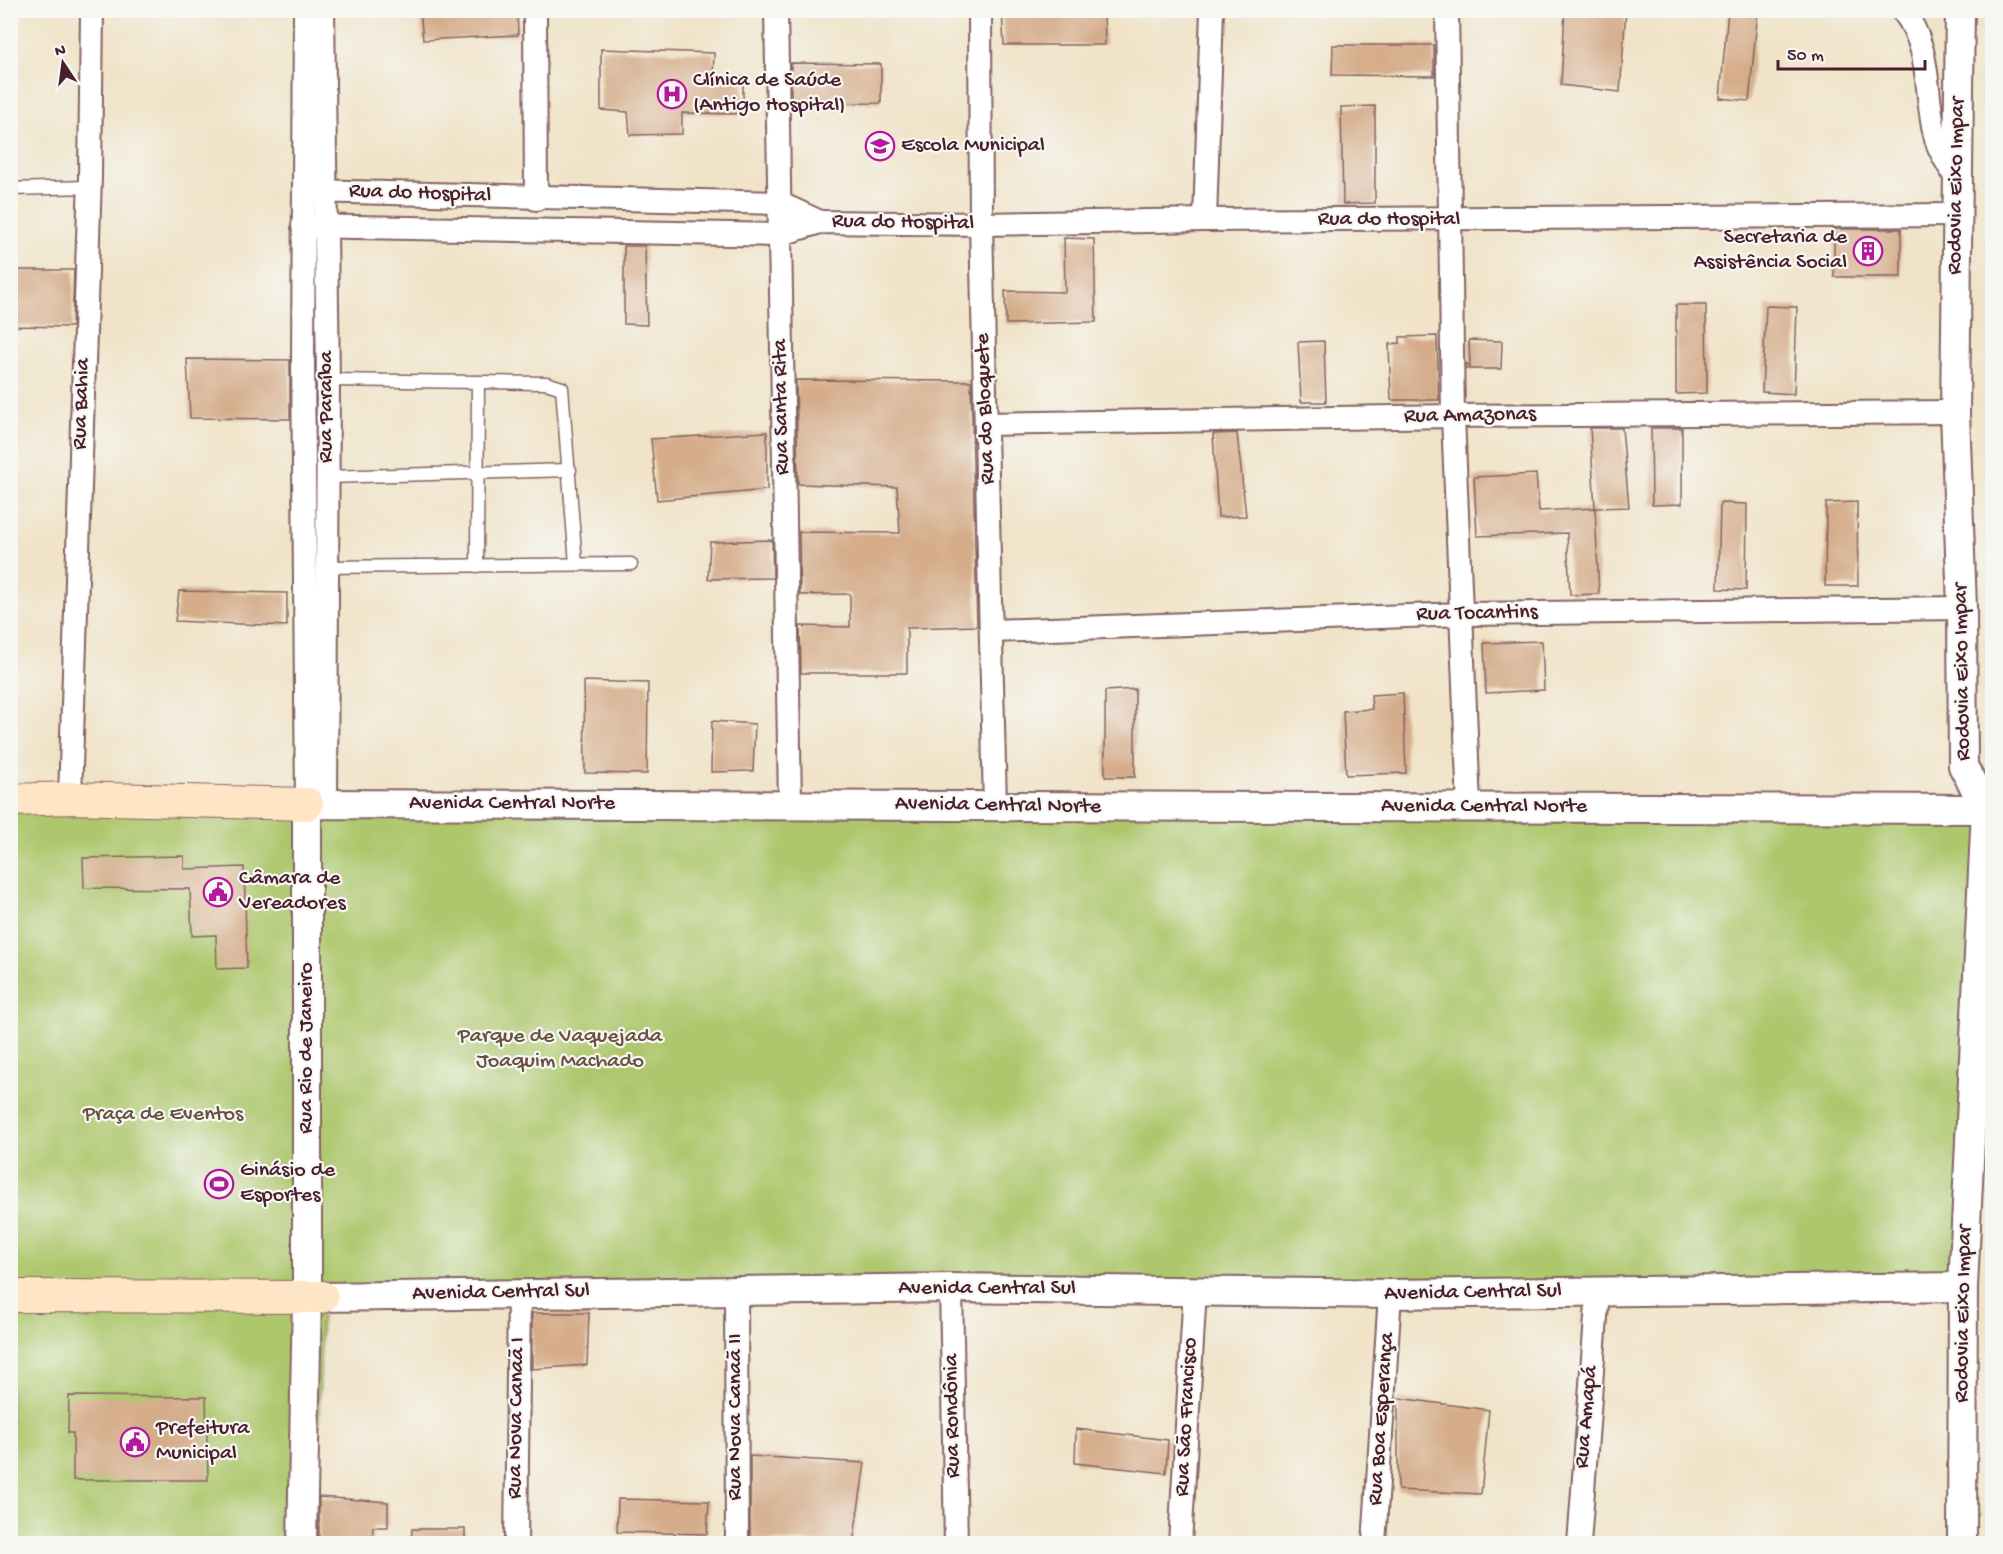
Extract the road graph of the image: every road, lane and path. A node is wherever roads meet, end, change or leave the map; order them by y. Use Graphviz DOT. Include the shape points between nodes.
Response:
graph roads {
  1 [pos="92,10"];
  2 [pos="305,10"];
  3 [pos="323,10"];
  4 [pos="535,10"];
  5 [pos="776,10"];
  6 [pos="980,10"];
  7 [pos="1212,10"];
  8 [pos="1447,10"];
  9 [pos="1902,10"];
  10 [pos="1960,10"];
  11 [pos="1957,180"];
  12 [pos="89,187"];
  13 [pos="10,189"];
  14 [pos="314,191"];
  15 [pos="536,199"];
  16 [pos="779,203"];
  17 [pos="1957,215"];
  18 [pos="1205,220"];
  19 [pos="1452,220"];
  20 [pos="820,222"];
  21 [pos="981,224"];
  22 [pos="314,225"];
  23 [pos="778,235"];
  24 [pos="328,380"];
  25 [pos="478,382"];
  26 [pos="1955,412"];
  27 [pos="1453,416"];
  28 [pos="986,424"];
  29 [pos="570,470"];
  30 [pos="478,473"];
  31 [pos="326,477"];
  32 [pos="576,564"];
  33 [pos="631,564"];
  34 [pos="477,566"];
  35 [pos="315,567"];
  36 [pos="1962,608"];
  37 [pos="1463,614"];
  38 [pos="993,631"];
  39 [pos="70,798"];
  40 [pos="10,800"];
  41 [pos="790,803"];
  42 [pos="316,804"];
  43 [pos="995,807"];
  44 [pos="1468,807"];
  45 [pos="1986,808"];
  46 [pos="1963,1287"];
  47 [pos="951,1288"];
  48 [pos="736,1290"];
  49 [pos="1195,1290"];
  50 [pos="1598,1291"];
  51 [pos="519,1293"];
  52 [pos="1390,1294"];
  53 [pos="10,1296"];
  54 [pos="314,1297"];
  55 [pos="302,1544"];
  56 [pos="315,1544"];
  57 [pos="516,1544"];
  58 [pos="736,1544"];
  59 [pos="956,1544"];
  60 [pos="1180,1544"];
  61 [pos="1374,1544"];
  62 [pos="1579,1544"];
  63 [pos="1962,1544"];
  1 -- 12 [label="street, Rua Bahia"];
  2 -- 14 [label="street, Rua Paraíba"];
  3 -- 14 [label="street, Rua Paraíba"];
  4 -- 15 [label="street"];
  5 -- 16 [label="street, Rua Santa Rita"];
  6 -- 21 [label="street, Rua do Bloquete"];
  7 -- 18 [label="street"];
  8 -- 19 [label="street"];
  9 -- 11 [label="street" via="1920,44 1936,140"];
  10 -- 11 [label="street, Rodovia Eixo Impar"];
  11 -- 17 [label="street, Rodovia Eixo Impar"];
  12 -- 13 [label="lane"];
  12 -- 39 [label="street, Rua Bahia"];
  14 -- 15 [label="street, Rua do Hospital"];
  14 -- 22 [label="street, Rua Paraíba"];
  15 -- 16 [label="street, Rua do Hospital"];
  16 -- 20 [label="street, Rua do Hospital"];
  16 -- 23 [label="street, Rua Santa Rita"];
  17 -- 19 [label="street, Rua do Hospital"];
  17 -- 26 [label="street, Rodovia Eixo Impar"];
  18 -- 19 [label="street, Rua do Hospital"];
  18 -- 21 [label="street, Rua do Hospital"];
  19 -- 27 [label="street"];
  20 -- 21 [label="street, Rua do Hospital"];
  20 -- 23 [label="street, Rua do Hospital"];
  21 -- 28 [label="street, Rua do Bloquete"];
  22 -- 23 [label="street, Rua do Hospital"];
  22 -- 24 [label="street, Rua Paraíba"];
  22 -- 35 [label="street, Rua Paraíba"];
  23 -- 41 [label="street, Rua Santa Rita"];
  24 -- 25 [label="lane"];
  24 -- 31 [label="street, Rua Paraíba"];
  25 -- 29 [label="lane" via="546,383 562,388"];
  25 -- 30 [label="lane"];
  26 -- 27 [label="street, Rua Amazonas"];
  26 -- 36 [label="street, Rodovia Eixo Impar"];
  27 -- 28 [label="street, Rua Amazonas"];
  27 -- 37 [label="street"];
  28 -- 38 [label="street, Rua do Bloquete"];
  29 -- 30 [label="lane"];
  29 -- 32 [label="lane"];
  30 -- 31 [label="lane"];
  30 -- 34 [label="lane"];
  31 -- 35 [label="street, Rua Paraíba"];
  32 -- 33 [label="lane"];
  32 -- 34 [label="lane"];
  34 -- 35 [label="lane"];
  35 -- 42 [label="street, Rua Paraíba"];
  36 -- 37 [label="street, Rua Tocantins"];
  36 -- 45 [label="street, Rodovia Eixo Impar" via="1963,766"];
  37 -- 38 [label="street, Rua Tocantins"];
  37 -- 44 [label="street"];
  38 -- 43 [label="street, Rua do Bloquete"];
  39 -- 40 [label="main road, Avenida Central Norte"];
  39 -- 42 [label="main road, Avenida Central Norte"];
  41 -- 42 [label="street, Avenida Central Norte"];
  41 -- 43 [label="street, Avenida Central Norte"];
  42 -- 54 [label="street, Rua Rio de Janeiro"];
  43 -- 44 [label="street, Avenida Central Norte"];
  44 -- 45 [label="street, Avenida Central Norte"];
  45 -- 46 [label="street, Rodovia Eixo Impar"];
  46 -- 50 [label="street, Avenida Central Sul"];
  46 -- 63 [label="street, Rodovia Eixo Impar"];
  47 -- 48 [label="street, Avenida Central Sul"];
  47 -- 49 [label="street, Avenida Central Sul"];
  47 -- 59 [label="street, Rua Rondônia"];
  48 -- 51 [label="street, Avenida Central Sul"];
  48 -- 58 [label="street, Rua Nova Canaã II"];
  49 -- 52 [label="street, Avenida Central Sul"];
  49 -- 60 [label="street, Rua São Francisco"];
  50 -- 52 [label="street, Avenida Central Sul"];
  50 -- 62 [label="street, Rua Amapá"];
  51 -- 54 [label="street, Avenida Central Sul"];
  51 -- 57 [label="street, Rua Nova Canaã I"];
  52 -- 61 [label="street, Rua Boa Esperança"];
  53 -- 54 [label="main road, Avenida Central Sul"];
  54 -- 55 [label="street, Rua Rio de Janeiro"];
  54 -- 56 [label="street, Rua Rio de Janeiro"];
}
